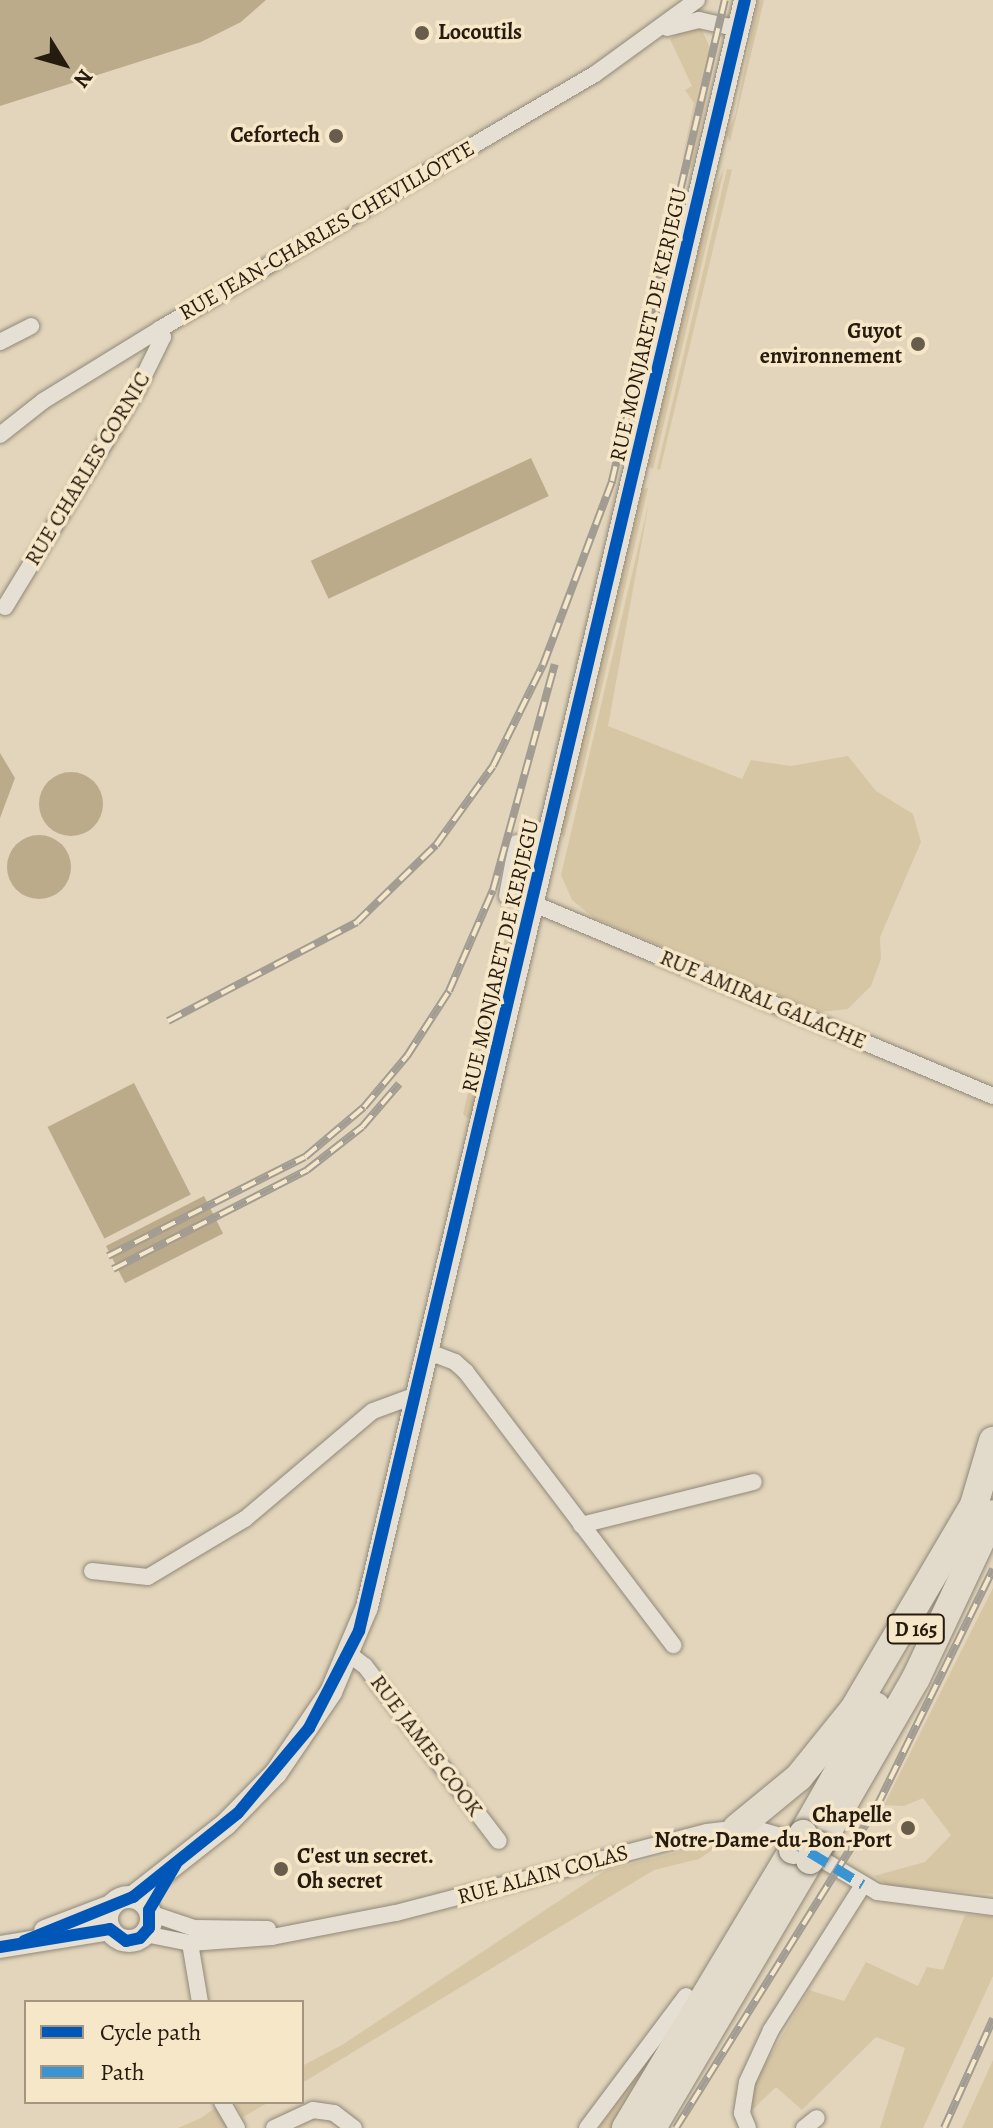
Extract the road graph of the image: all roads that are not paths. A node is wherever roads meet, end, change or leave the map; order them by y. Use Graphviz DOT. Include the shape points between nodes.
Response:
graph roads {
  1 [pos="697,0"];
  2 [pos="745,0"];
  3 [pos="739,29"];
  4 [pos="658,32"];
  5 [pos="31,326"];
  6 [pos="160,329"];
  7 [pos="0,342"];
  8 [pos="0,435"];
  9 [pos="5,607"];
  10 [pos="517,843"];
  11 [pos="507,896"];
  12 [pos="534,904"];
  13 [pos="993,1096"];
  14 [pos="429,1352"];
  15 [pos="419,1394"];
  16 [pos="993,1441"];
  17 [pos="993,1460"];
  18 [pos="754,1482"];
  19 [pos="984,1509"];
  20 [pos="581,1525"];
  21 [pos="92,1571"];
  22 [pos="673,1645"];
  23 [pos="349,1654"];
  24 [pos="737,1828"];
  25 [pos="499,1841"];
  26 [pos="802,1845"];
  27 [pos="863,1885"];
  28 [pos="993,1907"];
  29 [pos="144,1913"];
  30 [pos="110,1918"];
  31 [pos="301,1930"];
  32 [pos="190,1943"];
  33 [pos="0,1947"];
  34 [pos="686,1996"];
  35 [pos="200,2000"];
  36 [pos="223,2104"];
  37 [pos="237,2128"];
  38 [pos="274,2128"];
  39 [pos="354,2128"];
  40 [pos="587,2128"];
  41 [pos="626,2128"];
  42 [pos="652,2128"];
  43 [pos="748,2128"];
  1 -- 4 [label="street, RUE JEAN-CHARLES CHEVILLOTTE"];
  2 -- 3 [label="street, RUE MONJARET DE KERJEGU"];
  3 -- 4 [label="street, RUE JEAN-CHARLES CHEVILLOTTE" via="699,20"];
  3 -- 12 [label="street, RUE MONJARET DE KERJEGU"];
  4 -- 6 [label="street, RUE JEAN-CHARLES CHEVILLOTTE"];
  5 -- 7 [label="street"];
  6 -- 8 [label="street, RUE JEAN-CHARLES CHEVILLOTTE" via="43,401"];
  6 -- 9 [label="street, RUE CHARLES CORNIC" via="163,337 137,390"];
  10 -- 11 [label="street"];
  12 -- 13 [label="street, RUE AMIRAL GALACHE"];
  12 -- 14 [label="street, RUE MONJARET DE KERJEGU"];
  14 -- 15 [label="street, RUE MONJARET DE KERJEGU"];
  14 -- 20 [label="street" via="466,1372"];
  15 -- 21 [label="street" via="373,1411 245,1519 148,1577"];
  15 -- 23 [label="street, RUE MONJARET DE KERJEGU" via="375,1580"];
  16 -- 19 [label="highway"];
  17 -- 19 [label="highway, D 165"];
  18 -- 20 [label="street"];
  19 -- 24 [label="highway" via="825,1750"];
  19 -- 26 [label="highway, D 165"];
  20 -- 22 [label="street"];
  23 -- 25 [label="street, RUE JAMES COOK" via="365,1666"];
  23 -- 29 [label="street, RUE MONJARET DE KERJEGU" via="314,1721 276,1773 226,1824 178,1861"];
  24 -- 26 [label="street, RUE ALAIN COLAS"];
  24 -- 31 [label="street, RUE ALAIN COLAS" via="396,1913"];
  26 -- 27 [label="street"];
  26 -- 41 [label="highway, D 165"];
  26 -- 42 [label="highway, D 165"];
  27 -- 28 [label="street" via="896,1898"];
  27 -- 43 [label="street" via="771,2030 747,2082 742,2113"];
  29 -- 30 [label="street"];
  29 -- 30 [label="street" via="126,1941"];
  29 -- 31 [label="street, RUE ALAIN COLAS" via="194,1928"];
  29 -- 32 [label="street, RUE ALAIN COLAS"];
  30 -- 33 [label="street"];
  31 -- 32 [label="street, RUE ALAIN COLAS"];
  32 -- 35 [label="street"];
  34 -- 40 [label="street"];
  36 -- 37 [label="street"];
  38 -- 39 [label="street" via="313,2110 334,2113"];
}
